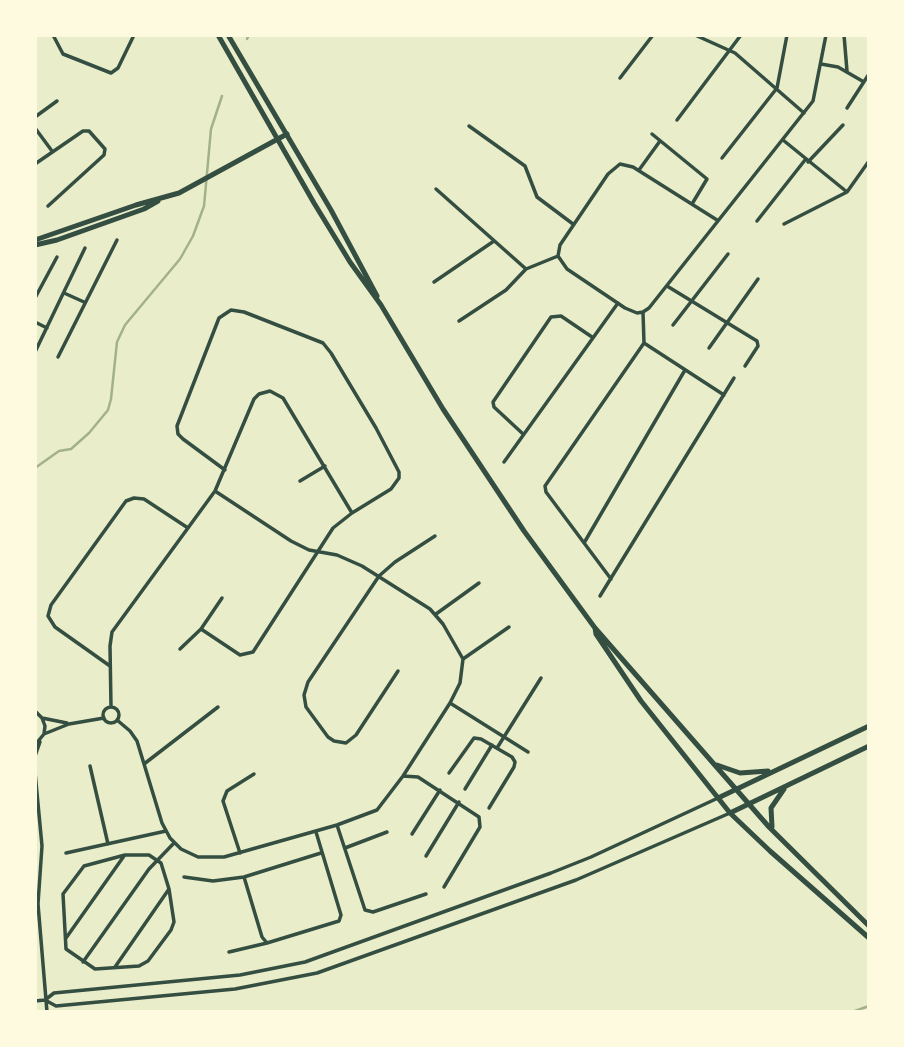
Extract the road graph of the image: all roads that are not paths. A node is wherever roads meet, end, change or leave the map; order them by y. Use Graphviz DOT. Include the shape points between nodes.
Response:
graph roads {
  1 [pos="52,35"];
  2 [pos="134,35"];
  3 [pos="218,35"];
  4 [pos="228,35"];
  5 [pos="653,35"];
  6 [pos="695,35"];
  7 [pos="741,35"];
  8 [pos="787,35"];
  9 [pos="826,35"];
  10 [pos="844,35"];
  11 [pos="731,51"];
  12 [pos="820,64"];
  13 [pos="847,71"];
  14 [pos="868,76"];
  15 [pos="620,78"];
  16 [pos="864,82"];
  17 [pos="777,88"];
  18 [pos="57,101"];
  19 [pos="847,108"];
  20 [pos="804,113"];
  21 [pos="35,117"];
  22 [pos="677,120"];
  23 [pos="842,125"];
  24 [pos="469,126"];
  25 [pos="35,128"];
  26 [pos="287,134"];
  27 [pos="652,134"];
  28 [pos="276,140"];
  29 [pos="660,140"];
  30 [pos="782,140"];
  31 [pos="52,151"];
  32 [pos="722,158"];
  33 [pos="807,161"];
  34 [pos="869,161"];
  35 [pos="35,164"];
  36 [pos="639,170"];
  37 [pos="436,189"];
  38 [pos="847,192"];
  39 [pos="692,204"];
  40 [pos="48,206"];
  41 [pos="717,220"];
  42 [pos="757,221"];
  43 [pos="785,224"];
  44 [pos="574,225"];
  45 [pos="117,240"];
  46 [pos="494,241"];
  47 [pos="35,242"];
  48 [pos="85,248"];
  49 [pos="728,254"];
  50 [pos="558,256"];
  51 [pos="57,257"];
  52 [pos="526,269"];
  53 [pos="758,279"];
  54 [pos="434,282"];
  55 [pos="667,286"];
  56 [pos="64,293"];
  57 [pos="35,298"];
  58 [pos="691,302"];
  59 [pos="85,303"];
  60 [pos="618,303"];
  61 [pos="381,305"];
  62 [pos="643,312"];
  63 [pos="459,321"];
  64 [pos="35,322"];
  65 [pos="727,322"];
  66 [pos="673,325"];
  67 [pos="47,328"];
  68 [pos="592,337"];
  69 [pos="644,343"];
  70 [pos="709,348"];
  71 [pos="35,352"];
  72 [pos="58,357"];
  73 [pos="745,366"];
  74 [pos="685,370"];
  75 [pos="734,378"];
  76 [pos="724,396"];
  77 [pos="523,434"];
  78 [pos="504,462"];
  79 [pos="325,466"];
  80 [pos="225,470"];
  81 [pos="300,481"];
  82 [pos="215,491"];
  83 [pos="352,513"];
  84 [pos="188,528"];
  85 [pos="435,536"];
  86 [pos="584,543"];
  87 [pos="317,551"];
  88 [pos="379,576"];
  89 [pos="611,579"];
  90 [pos="479,583"];
  91 [pos="600,596"];
  92 [pos="222,598"];
  93 [pos="436,614"];
  94 [pos="509,627"];
  95 [pos="595,628"];
  96 [pos="201,629"];
  97 [pos="180,649"];
  98 [pos="463,659"];
  99 [pos="110,666"];
  100 [pos="398,671"];
  101 [pos="541,678"];
  102 [pos="450,703"];
  103 [pos="111,707"];
  104 [pos="218,707"];
  105 [pos="35,710"];
  106 [pos="42,718"];
  107 [pos="104,719"];
  108 [pos="117,720"];
  109 [pos="69,724"];
  110 [pos="869,726"];
  111 [pos="44,734"];
  112 [pos="504,736"];
  113 [pos="40,740"];
  114 [pos="35,746"];
  115 [pos="494,746"];
  116 [pos="869,746"];
  117 [pos="528,751"];
  118 [pos="35,756"];
  119 [pos="714,763"];
  120 [pos="144,764"];
  121 [pos="90,766"];
  122 [pos="774,770"];
  123 [pos="35,772"];
  124 [pos="449,773"];
  125 [pos="254,774"];
  126 [pos="403,776"];
  127 [pos="787,785"];
  128 [pos="465,789"];
  129 [pos="735,789"];
  130 [pos="440,790"];
  131 [pos="718,797"];
  132 [pos="459,802"];
  133 [pos="748,804"];
  134 [pos="489,808"];
  135 [pos="730,813"];
  136 [pos="337,825"];
  137 [pos="773,830"];
  138 [pos="166,831"];
  139 [pos="316,831"];
  140 [pos="387,832"];
  141 [pos="412,834"];
  142 [pos="174,843"];
  143 [pos="108,844"];
  144 [pos="42,846"];
  145 [pos="35,847"];
  146 [pos="345,848"];
  147 [pos="66,853"];
  148 [pos="240,853"];
  149 [pos="321,853"];
  150 [pos="125,855"];
  151 [pos="426,856"];
  152 [pos="158,859"];
  153 [pos="184,877"];
  154 [pos="244,877"];
  155 [pos="444,887"];
  156 [pos="169,888"];
  157 [pos="426,894"];
  158 [pos="35,896"];
  159 [pos="38,904"];
  160 [pos="869,926"];
  161 [pos="869,938"];
  162 [pos="64,939"];
  163 [pos="267,943"];
  164 [pos="229,952"];
  165 [pos="83,962"];
  166 [pos="115,967"];
  167 [pos="45,1000"];
  168 [pos="35,1001"];
  169 [pos="47,1012"];
  1 -- 2 [label="street" via="64,54 111,73"];
  3 -- 28 [label="main road"];
  4 -- 26 [label="main road"];
  5 -- 15 [label="street"];
  6 -- 11 [label="street"];
  7 -- 11 [label="street"];
  8 -- 17 [label="street"];
  9 -- 12 [label="street"];
  10 -- 13 [label="street"];
  11 -- 17 [label="street"];
  11 -- 22 [label="street"];
  12 -- 13 [label="street"];
  12 -- 20 [label="street" via="816,93"];
  13 -- 16 [label="street"];
  14 -- 16 [label="street"];
  16 -- 19 [label="street"];
  17 -- 20 [label="street"];
  17 -- 32 [label="street"];
  18 -- 21 [label="street"];
  20 -- 30 [label="street"];
  23 -- 33 [label="street"];
  24 -- 44 [label="street" via="525,166 537,197"];
  25 -- 31 [label="street"];
  26 -- 28 [label="main road"];
  26 -- 61 [label="main road"];
  27 -- 29 [label="street"];
  28 -- 47 [label="main road" via="161,200"];
  28 -- 61 [label="main road"];
  29 -- 36 [label="street"];
  29 -- 39 [label="street" via="707,180"];
  30 -- 33 [label="street"];
  30 -- 41 [label="street"];
  31 -- 35 [label="street"];
  31 -- 40 [label="street" via="85,130 105,151"];
  33 -- 38 [label="street"];
  33 -- 42 [label="street"];
  34 -- 38 [label="street"];
  36 -- 39 [label="street"];
  36 -- 44 [label="street" via="624,164 611,170"];
  37 -- 46 [label="street"];
  38 -- 43 [label="street"];
  39 -- 41 [label="street"];
  41 -- 55 [label="street"];
  44 -- 50 [label="street"];
  45 -- 59 [label="street"];
  46 -- 52 [label="street"];
  46 -- 54 [label="street"];
  48 -- 56 [label="street"];
  49 -- 58 [label="street"];
  50 -- 52 [label="street"];
  50 -- 60 [label="street" via="567,269"];
  51 -- 57 [label="street"];
  52 -- 63 [label="street" via="506,290"];
  53 -- 65 [label="street"];
  55 -- 58 [label="street"];
  55 -- 62 [label="street"];
  56 -- 59 [label="street"];
  56 -- 67 [label="street"];
  58 -- 65 [label="street"];
  58 -- 66 [label="street"];
  59 -- 72 [label="street"];
  60 -- 62 [label="street" via="632,312"];
  60 -- 68 [label="street"];
  61 -- 95 [label="main road" via="473,456"];
  62 -- 69 [label="street"];
  64 -- 67 [label="street"];
  65 -- 70 [label="street"];
  65 -- 73 [label="street" via="758,342"];
  67 -- 71 [label="street"];
  68 -- 77 [label="street"];
  68 -- 77 [label="street" via="561,316 551,317 493,402"];
  69 -- 74 [label="street"];
  69 -- 86 [label="street" via="545,486"];
  74 -- 76 [label="street"];
  74 -- 86 [label="street"];
  75 -- 76 [label="street"];
  76 -- 89 [label="street"];
  77 -- 78 [label="street"];
  79 -- 80 [label="street" via="284,398 268,391 254,399"];
  79 -- 81 [label="street"];
  79 -- 83 [label="street"];
  80 -- 82 [label="street"];
  80 -- 83 [label="street" via="183,439 177,426 219,318 237,310 323,343 392,456 399,478"];
  82 -- 84 [label="street"];
  82 -- 87 [label="street" via="290,541"];
  83 -- 87 [label="street" via="333,528"];
  84 -- 99 [label="street" via="114,628"];
  84 -- 99 [label="street" via="144,499 126,501 51,605 48,616 55,627"];
  85 -- 88 [label="street"];
  86 -- 89 [label="street"];
  87 -- 88 [label="street" via="337,555"];
  87 -- 96 [label="street" via="253,652 240,655"];
  88 -- 93 [label="street"];
  88 -- 100 [label="street" via="309,682 306,708 328,737 346,743 356,736"];
  89 -- 91 [label="street"];
  90 -- 93 [label="street"];
  92 -- 96 [label="street"];
  93 -- 98 [label="street"];
  94 -- 98 [label="street"];
  95 -- 119 [label="main road"];
  95 -- 131 [label="main road" via="641,701"];
  96 -- 97 [label="street"];
  98 -- 102 [label="street" via="463,676"];
  99 -- 103 [label="street"];
  101 -- 112 [label="street"];
  102 -- 112 [label="street"];
  102 -- 126 [label="street"];
  103 -- 107 [label="street" via="105,710"];
  103 -- 108 [label="street" via="119,714"];
  104 -- 120 [label="street"];
  105 -- 106 [label="street"];
  106 -- 109 [label="street"];
  106 -- 111 [label="street"];
  107 -- 108 [label="street"];
  107 -- 109 [label="street"];
  108 -- 120 [label="street" via="135,737"];
  109 -- 111 [label="street"];
  110 -- 122 [label="main road"];
  111 -- 113 [label="street"];
  112 -- 115 [label="street"];
  112 -- 117 [label="street"];
  113 -- 114 [label="street"];
  113 -- 118 [label="street"];
  115 -- 124 [label="street" via="474,738"];
  115 -- 128 [label="street"];
  115 -- 134 [label="street" via="515,764"];
  116 -- 127 [label="main road"];
  119 -- 122 [label="main road" via="740,773"];
  119 -- 129 [label="main road"];
  120 -- 138 [label="street"];
  121 -- 143 [label="street"];
  122 -- 129 [label="main road"];
  123 -- 144 [label="street"];
  125 -- 148 [label="street" via="226,791 223,801"];
  126 -- 130 [label="street" via="418,777"];
  126 -- 136 [label="street" via="377,810"];
  127 -- 133 [label="main road"];
  127 -- 137 [label="main road" via="771,808"];
  129 -- 131 [label="main road"];
  129 -- 133 [label="main road"];
  130 -- 132 [label="street"];
  130 -- 141 [label="street"];
  131 -- 135 [label="main road"];
  131 -- 167 [label="street" via="551,873 305,962 240,975 54,993"];
  132 -- 151 [label="street"];
  132 -- 155 [label="street" via="477,814 480,827"];
  133 -- 135 [label="main road"];
  133 -- 137 [label="main road"];
  135 -- 161 [label="main road"];
  135 -- 167 [label="street" via="576,880 317,973 235,989 56,1006"];
  136 -- 139 [label="street"];
  136 -- 146 [label="street"];
  137 -- 160 [label="main road"];
  138 -- 142 [label="street"];
  138 -- 143 [label="street"];
  139 -- 148 [label="street"];
  139 -- 149 [label="street"];
  140 -- 146 [label="street"];
  142 -- 148 [label="street" via="207,858"];
  142 -- 152 [label="street"];
  143 -- 147 [label="street"];
  144 -- 145 [label="street"];
  144 -- 159 [label="street"];
  146 -- 157 [label="street" via="365,910 373,912"];
  149 -- 154 [label="street"];
  149 -- 163 [label="street" via="341,917"];
  150 -- 152 [label="street"];
  150 -- 162 [label="street"];
  150 -- 162 [label="street" via="84,866 65,891"];
  152 -- 156 [label="street"];
  152 -- 165 [label="street"];
  153 -- 154 [label="street" via="213,881"];
  154 -- 163 [label="street"];
  156 -- 166 [label="street"];
  156 -- 166 [label="street" via="174,916 171,930 148,961"];
  158 -- 159 [label="street"];
  159 -- 167 [label="street"];
  162 -- 165 [label="street" via="68,952"];
  163 -- 164 [label="street"];
  165 -- 166 [label="street" via="95,969"];
  167 -- 168 [label="street"];
  167 -- 169 [label="street"];
}
